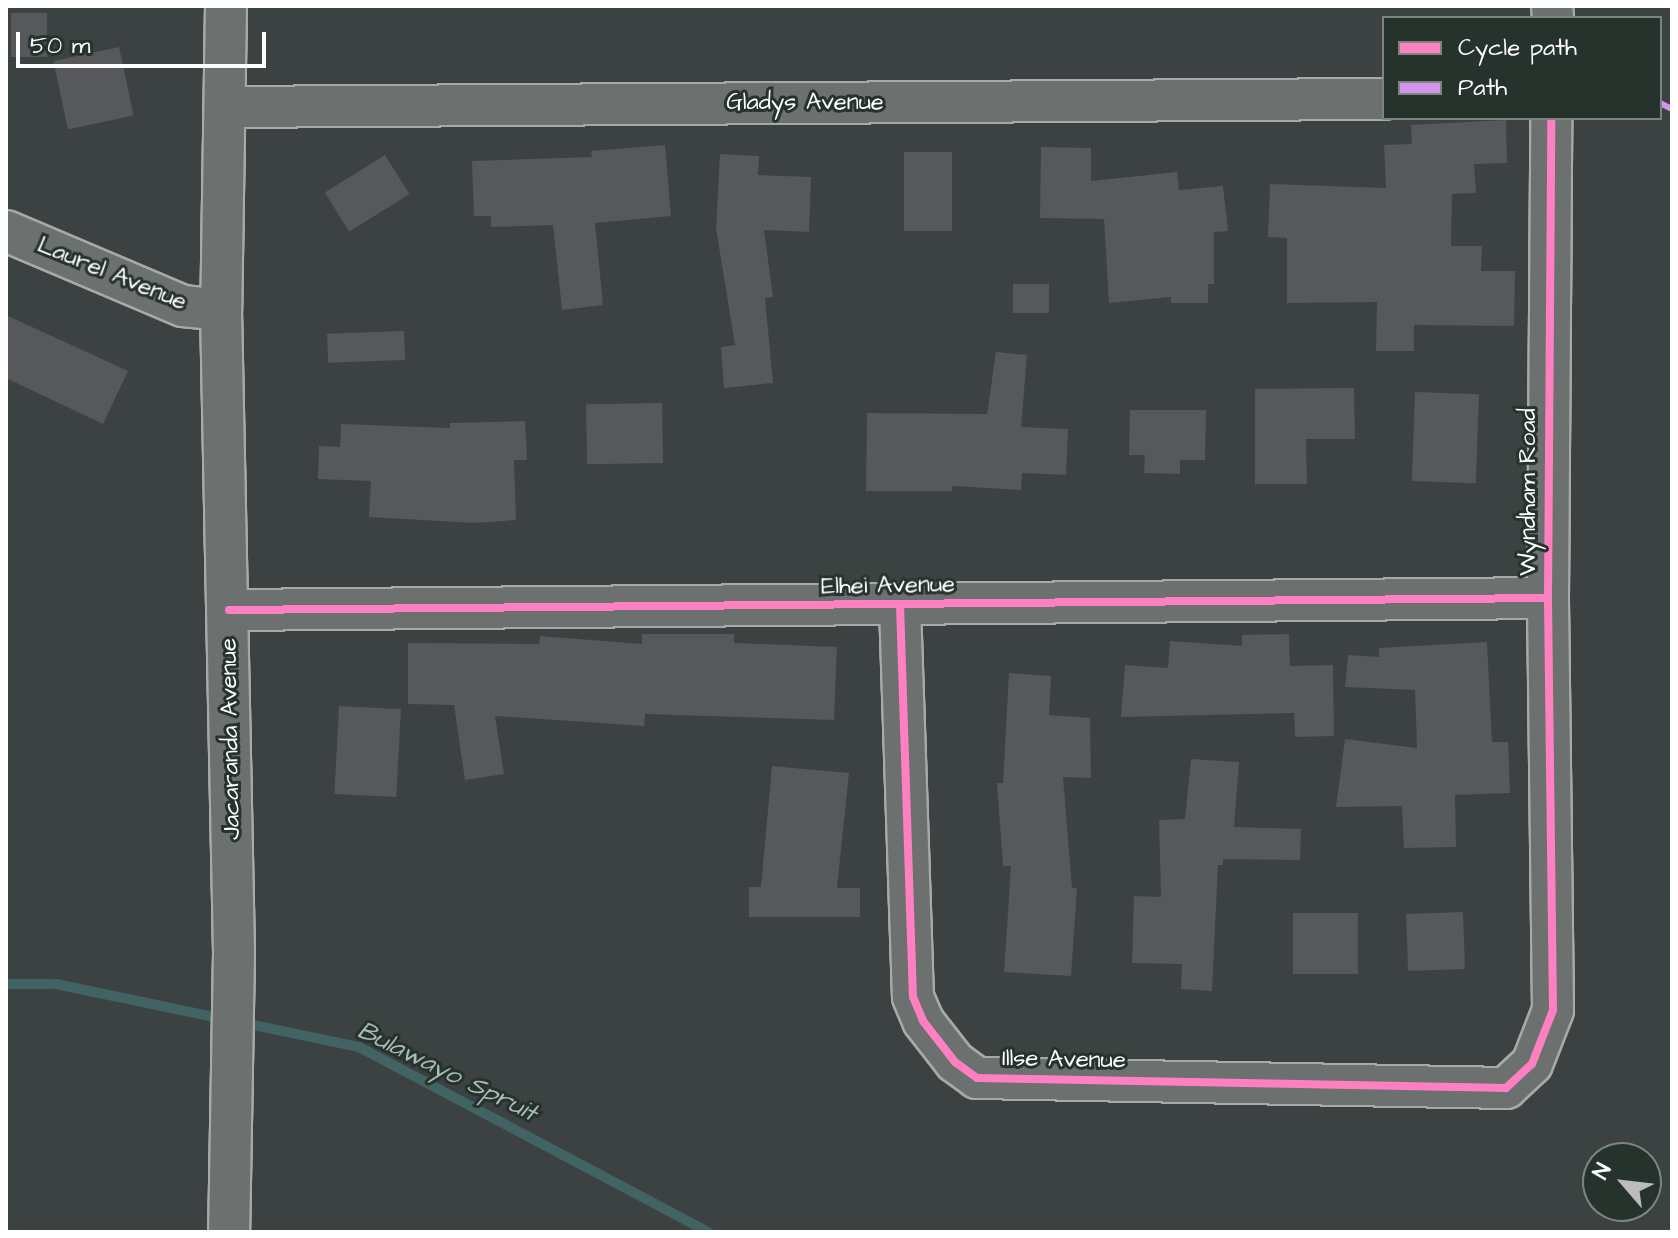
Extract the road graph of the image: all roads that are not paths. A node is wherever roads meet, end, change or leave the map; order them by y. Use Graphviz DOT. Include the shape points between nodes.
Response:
graph roads {
  1 [pos="226,6"];
  2 [pos="1382,99"];
  3 [pos="226,107"];
  4 [pos="1551,120"];
  5 [pos="6,231"];
  6 [pos="221,310"];
  7 [pos="1548,598"];
  8 [pos="900,606"];
  9 [pos="229,610"];
  10 [pos="1553,1010"];
  11 [pos="229,1232"];
  1 -- 3 [label="street, Jacaranda Avenue"];
  2 -- 3 [label="street, Gladys Avenue"];
  3 -- 6 [label="street, Jacaranda Avenue"];
  4 -- 7 [label="street, Wyndham Road"];
  5 -- 6 [label="street, Laurel Avenue" via="183,306"];
  6 -- 9 [label="street, Jacaranda Avenue"];
  7 -- 8 [label="street, Elhei Avenue"];
  7 -- 10 [label="street, Wyndham Road"];
  8 -- 9 [label="street, Elhei Avenue"];
  8 -- 10 [label="street, Illse Avenue" via="913,997 923,1021 955,1062 977,1078 1506,1088 1532,1064"];
  9 -- 11 [label="street, Jacaranda Avenue" via="234,953"];
}
